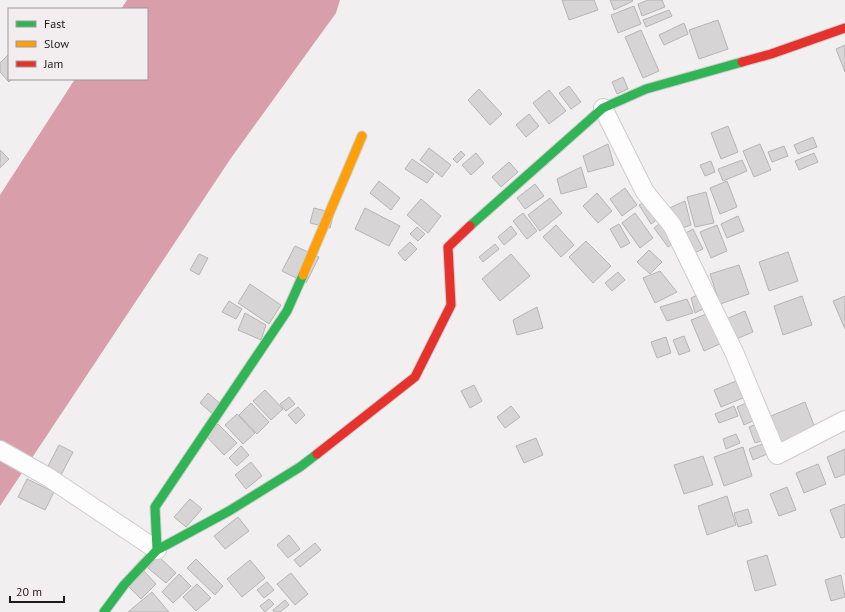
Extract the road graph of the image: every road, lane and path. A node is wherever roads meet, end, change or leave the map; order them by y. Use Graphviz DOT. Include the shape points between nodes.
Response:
graph roads {
  1 [pos="845,28"];
  2 [pos="603,108"];
  3 [pos="362,136"];
  4 [pos="845,420"];
  5 [pos="0,450"];
  6 [pos="157,550"];
  7 [pos="104,612"];
  1 -- 2 [label="street" via="771,54 646,89"];
  2 -- 4 [label="street" via="645,192 672,224 734,352 777,455"];
  2 -- 6 [label="street" via="448,247 451,305 414,377 300,468"];
  3 -- 6 [label="street" via="287,311 155,507"];
  5 -- 6 [label="street" via="48,478"];
  6 -- 7 [label="street" via="124,585"];
}
